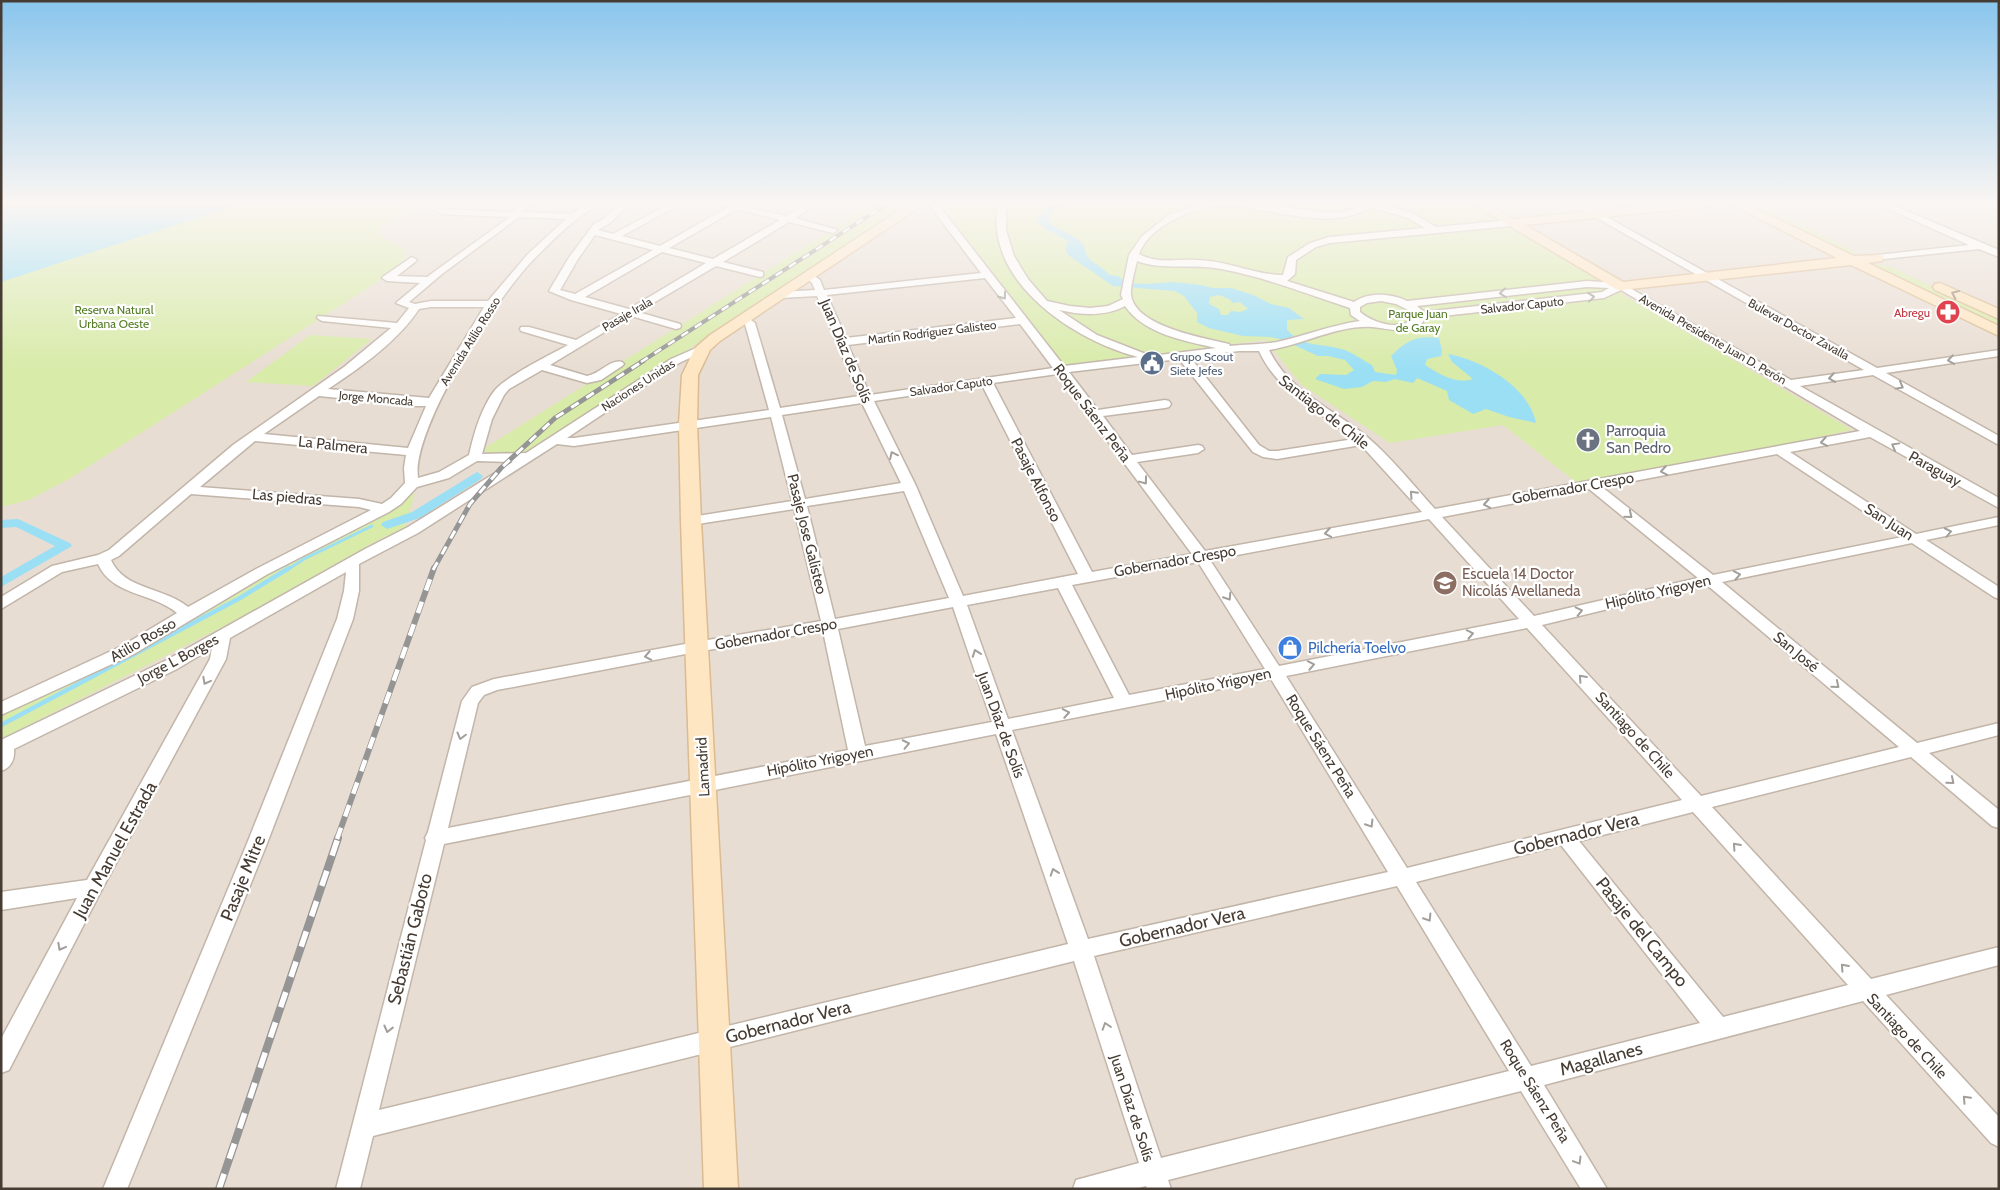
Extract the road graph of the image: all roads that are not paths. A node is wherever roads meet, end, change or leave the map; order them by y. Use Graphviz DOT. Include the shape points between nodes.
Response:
graph roads {
  1 [pos="459,258"];
  2 [pos="530,258"];
  3 [pos="574,258"];
  4 [pos="644,258"];
  5 [pos="692,258"];
  6 [pos="722,258"];
  7 [pos="836,258"];
  8 [pos="974,258"];
  9 [pos="1010,258"];
  10 [pos="1134,258"];
  11 [pos="1137,258"];
  12 [pos="1294,258"];
  13 [pos="1571,258"];
  14 [pos="1672,258"];
  15 [pos="1845,258"];
  16 [pos="1877,258"];
  17 [pos="1881,258"];
  18 [pos="412,260"];
  19 [pos="1852,261"];
  20 [pos="1164,262"];
  21 [pos="713,263"];
  22 [pos="1903,270"];
  23 [pos="760,274"];
  24 [pos="1290,274"];
  25 [pos="809,275"];
  26 [pos="988,275"];
  27 [pos="1705,276"];
  28 [pos="1265,278"];
  29 [pos="429,280"];
  30 [pos="1130,281"];
  31 [pos="1929,282"];
  32 [pos="1621,286"];
  33 [pos="1305,291"];
  34 [pos="820,293"];
  35 [pos="780,294"];
  36 [pos="575,298"];
  37 [pos="1127,301"];
  38 [pos="1044,303"];
  39 [pos="490,304"];
  40 [pos="1408,304"];
  41 [pos="415,307"];
  42 [pos="1356,310"];
  43 [pos="630,312"];
  44 [pos="1421,315"];
  45 [pos="1999,315"];
  46 [pos="322,318"];
  47 [pos="744,318"];
  48 [pos="1021,321"];
  49 [pos="1373,324"];
  50 [pos="1348,325"];
  51 [pos="400,326"];
  52 [pos="676,326"];
  53 [pos="525,329"];
  54 [pos="1999,332"];
  55 [pos="843,342"];
  56 [pos="576,344"];
  57 [pos="703,348"];
  58 [pos="1239,348"];
  59 [pos="1262,348"];
  60 [pos="1999,353"];
  61 [pos="1182,355"];
  62 [pos="1158,358"];
  63 [pos="618,364"];
  64 [pos="539,365"];
  65 [pos="1061,370"];
  66 [pos="1874,372"];
  67 [pos="986,381"];
  68 [pos="1790,384"];
  69 [pos="319,392"];
  70 [pos="866,398"];
  71 [pos="433,402"];
  72 [pos="1165,404"];
  73 [pos="776,412"];
  74 [pos="1095,414"];
  75 [pos="688,424"];
  76 [pos="1872,433"];
  77 [pos="253,437"];
  78 [pos="554,440"];
  79 [pos="1364,441"];
  80 [pos="1999,441"];
  81 [pos="1198,449"];
  82 [pos="1779,450"];
  83 [pos="412,452"];
  84 [pos="531,456"];
  85 [pos="475,457"];
  86 [pos="498,459"];
  87 [pos="1128,459"];
  88 [pos="496,477"];
  89 [pos="412,484"];
  90 [pos="1592,485"];
  91 [pos="909,486"];
  92 [pos="191,490"];
  93 [pos="800,504"];
  94 [pos="1999,504"];
  95 [pos="384,509"];
  96 [pos="1432,514"];
  97 [pos="691,521"];
  98 [pos="1999,521"];
  99 [pos="1915,539"];
  100 [pos="1201,556"];
  101 [pos="102,558"];
  102 [pos="352,563"];
  103 [pos="1086,577"];
  104 [pos="1710,580"];
  105 [pos="1063,582"];
  106 [pos="1999,594"];
  107 [pos="958,601"];
  108 [pos="2,607"];
  109 [pos="187,614"];
  110 [pos="1532,622"];
  111 [pos="830,624"];
  112 [pos="223,636"];
  113 [pos="696,647"];
  114 [pos="1275,672"];
  115 [pos="478,691"];
  116 [pos="1125,703"];
  117 [pos="1,709"];
  118 [pos="1002,725"];
  119 [pos="1999,730"];
  120 [pos="1914,750"];
  121 [pos="3,753"];
  122 [pos="858,754"];
  123 [pos="704,784"];
  124 [pos="1698,804"];
  125 [pos="1999,821"];
  126 [pos="1565,836"];
  127 [pos="434,838"];
  128 [pos="1402,877"];
  129 [pos="93,888"];
  130 [pos="1,901"];
  131 [pos="1081,950"];
  132 [pos="1999,956"];
  133 [pos="1865,990"];
  134 [pos="1718,1028"];
  135 [pos="715,1040"];
  136 [pos="1,1062"];
  137 [pos="1527,1078"];
  138 [pos="364,1126"];
  139 [pos="1999,1135"];
  140 [pos="1156,1180"];
  141 [pos="115,1189"];
  142 [pos="348,1189"];
  143 [pos="722,1189"];
  144 [pos="1085,1189"];
  145 [pos="1595,1189"];
  1 -- 29 [label="street"];
  2 -- 39 [label="street, Avenida Atilio Rosso"];
  3 -- 36 [label="street" via="554,291"];
  4 -- 36 [label="street"];
  5 -- 21 [label="street"];
  6 -- 21 [label="street, Pasaje Irala"];
  7 -- 25 [label="street, Naciones Unidas"];
  8 -- 26 [label="street, Roque Sáenz Peña"];
  9 -- 38 [label="street" via="1022,280"];
  10 -- 30 [label="street"];
  11 -- 20 [label="street" via="1142,261"];
  12 -- 24 [label="street"];
  13 -- 32 [label="street, Avenida Presidente Juan D. Perón"];
  14 -- 27 [label="street, Bulevar Doctor Zavalla"];
  15 -- 19 [label="street"];
  16 -- 17 [label="street, Salvador Caputo"];
  16 -- 19 [label="street, Salvador Caputo"];
  16 -- 22 [label="street"];
  18 -- 29 [label="street" via="388,278"];
  19 -- 27 [label="street, Salvador Caputo"];
  19 -- 54 [label="street"];
  20 -- 28 [label="street" via="1206,263"];
  20 -- 30 [label="street" via="1143,268"];
  21 -- 23 [label="street"];
  21 -- 43 [label="street, Pasaje Irala"];
  24 -- 28 [label="street" via="1282,279"];
  24 -- 33 [label="street"];
  25 -- 34 [label="street, Juan Díaz de Solís"];
  25 -- 35 [label="street, Naciones Unidas"];
  26 -- 34 [label="street"];
  26 -- 48 [label="street, Roque Sáenz Peña, one-way"];
  27 -- 32 [label="street, Salvador Caputo"];
  27 -- 66 [label="street, Bulevar Doctor Zavalla"];
  28 -- 33 [label="street"];
  29 -- 41 [label="street" via="401,303"];
  30 -- 37 [label="street"];
  45 -- 31 [label="street, one-way"];
  32 -- 40 [label="street, Salvador Caputo, one-way" via="1587,284"];
  44 -- 32 [label="street, Salvador Caputo, one-way" via="1604,295"];
  32 -- 68 [label="street, Avenida Presidente Juan D. Perón"];
  33 -- 42 [label="street"];
  34 -- 35 [label="street"];
  34 -- 55 [label="street, Juan Díaz de Solís"];
  35 -- 47 [label="street, Naciones Unidas"];
  36 -- 43 [label="street"];
  37 -- 38 [label="street" via="1115,307 1088,310"];
  37 -- 58 [label="street" via="1142,316 1168,331"];
  38 -- 62 [label="street" via="1075,326 1115,348"];
  39 -- 41 [label="street"];
  39 -- 71 [label="street, Avenida Atilio Rosso"];
  40 -- 42 [label="street" via="1381,298 1364,300"];
  40 -- 44 [label="street"];
  41 -- 51 [label="street"];
  42 -- 49 [label="street"];
  42 -- 50 [label="street" via="1354,320"];
  43 -- 52 [label="street"];
  43 -- 56 [label="street, Pasaje Irala"];
  44 -- 49 [label="street, Salvador Caputo" via="1417,322 1403,327"];
  46 -- 51 [label="street"];
  47 -- 57 [label="street, Naciones Unidas"];
  47 -- 73 [label="street, Pasaje Jose Galisteo" via="750,323"];
  48 -- 55 [label="street, Martín Rodríguez Galisteo"];
  48 -- 65 [label="street, Roque Sáenz Peña"];
  49 -- 50 [label="street, Salvador Caputo"];
  50 -- 59 [label="street, Salvador Caputo"];
  51 -- 69 [label="street"];
  53 -- 56 [label="street"];
  55 -- 70 [label="street, Juan Díaz de Solís"];
  56 -- 64 [label="street, Pasaje Irala"];
  57 -- 75 [label="street, Lamadrid" via="690,375"];
  57 -- 78 [label="street, Naciones Unidas" via="675,361"];
  58 -- 59 [label="street, Salvador Caputo"];
  58 -- 61 [label="street, Salvador Caputo"];
  59 -- 79 [label="street, Santiago de Chile" via="1279,377"];
  60 -- 66 [label="street, one-way"];
  61 -- 62 [label="street, Salvador Caputo"];
  61 -- 79 [label="street" via="1255,448 1266,455"];
  62 -- 65 [label="street, Salvador Caputo"];
  63 -- 64 [label="street" via="597,378 587,380"];
  64 -- 85 [label="street, Pasaje Irala" via="497,394"];
  65 -- 67 [label="street, Salvador Caputo"];
  65 -- 74 [label="street, Roque Sáenz Peña"];
  66 -- 68 [label="street, one-way"];
  66 -- 80 [label="street, Bulevar Doctor Zavalla, one-way"];
  67 -- 70 [label="street, Salvador Caputo"];
  67 -- 103 [label="street, Pasaje Alfonso"];
  68 -- 76 [label="street, Avenida Presidente Juan D. Perón"];
  69 -- 71 [label="street, Jorge Moncada"];
  69 -- 77 [label="street"];
  70 -- 73 [label="street, Salvador Caputo"];
  91 -- 70 [label="street, Juan Díaz de Solís, one-way"];
  71 -- 83 [label="street, Avenida Atilio Rosso"];
  72 -- 74 [label="street"];
  73 -- 75 [label="street, Salvador Caputo"];
  73 -- 93 [label="street, Pasaje Jose Galisteo"];
  74 -- 87 [label="street, Roque Sáenz Peña"];
  75 -- 78 [label="street, Salvador Caputo" via="574,442"];
  75 -- 97 [label="street, Lamadrid"];
  76 -- 82 [label="street, Gobernador Crespo, one-way"];
  94 -- 76 [label="street, Paraguay, one-way"];
  77 -- 83 [label="street, La Palmera"];
  77 -- 92 [label="street"];
  78 -- 84 [label="street, Naciones Unidas"];
  96 -- 79 [label="street, Santiago de Chile, one-way"];
  81 -- 87 [label="street"];
  82 -- 90 [label="street, Gobernador Crespo, one-way"];
  82 -- 99 [label="street, San Juan"];
  83 -- 89 [label="street, Avenida Atilio Rosso"];
  84 -- 86 [label="street"];
  84 -- 88 [label="street, Naciones Unidas"];
  85 -- 86 [label="street"];
  85 -- 89 [label="street" via="444,475"];
  86 -- 88 [label="street" via="500,468"];
  87 -- 100 [label="street, Roque Sáenz Peña, one-way"];
  88 -- 102 [label="street, Naciones Unidas" via="422,525"];
  89 -- 95 [label="street"];
  90 -- 96 [label="street, Gobernador Crespo, one-way"];
  90 -- 104 [label="street, San José, one-way"];
  91 -- 93 [label="street"];
  91 -- 107 [label="street, Juan Díaz de Solís"];
  92 -- 95 [label="street, Las piedras" via="359,503"];
  92 -- 101 [label="street" via="114,553"];
  93 -- 97 [label="street"];
  93 -- 111 [label="street, Pasaje Jose Galisteo"];
  95 -- 109 [label="street"];
  96 -- 100 [label="street, Gobernador Crespo, one-way"];
  96 -- 110 [label="street, Santiago de Chile"];
  97 -- 113 [label="street, Lamadrid"];
  99 -- 98 [label="street, Hipólito Yrigoyen, one-way"];
  104 -- 99 [label="street, Hipólito Yrigoyen, one-way"];
  99 -- 106 [label="street, San Juan"];
  100 -- 103 [label="street, Gobernador Crespo"];
  100 -- 114 [label="street, Roque Sáenz Peña, one-way"];
  101 -- 108 [label="street" via="57,569"];
  101 -- 109 [label="street, Atilio Rosso" via="108,574 136,590 168,599"];
  102 -- 112 [label="street, Jorge L Borges"];
  102 -- 141 [label="street, Pasaje Mitre" via="354,576 345,619"];
  103 -- 105 [label="street, Gobernador Crespo"];
  110 -- 104 [label="street, Hipólito Yrigoyen, one-way"];
  104 -- 120 [label="street, San José, one-way"];
  105 -- 107 [label="street, Gobernador Crespo"];
  105 -- 116 [label="street"];
  107 -- 111 [label="street, Gobernador Crespo"];
  118 -- 107 [label="street, Juan Díaz de Solís, one-way"];
  109 -- 117 [label="street, Atilio Rosso" via="106,661"];
  114 -- 110 [label="street, Hipólito Yrigoyen, one-way"];
  124 -- 110 [label="street, Santiago de Chile, one-way"];
  111 -- 113 [label="street, Gobernador Crespo"];
  111 -- 122 [label="street, Pasaje Jose Galisteo"];
  112 -- 121 [label="street, Jorge L Borges"];
  112 -- 129 [label="street, Juan Manuel Estrada, one-way" via="218,659"];
  113 -- 115 [label="street, Gobernador Crespo, one-way" via="494,685"];
  113 -- 123 [label="street, Lamadrid"];
  114 -- 116 [label="street, Hipólito Yrigoyen"];
  114 -- 128 [label="street, Roque Sáenz Peña, one-way"];
  115 -- 127 [label="street, Sebastián Gaboto, one-way" via="470,701"];
  118 -- 116 [label="street, Hipólito Yrigoyen, one-way"];
  122 -- 118 [label="street, Hipólito Yrigoyen, one-way"];
  131 -- 118 [label="street, Juan Díaz de Solís, one-way"];
  119 -- 120 [label="street, Gobernador Vera"];
  120 -- 124 [label="street, Gobernador Vera"];
  120 -- 125 [label="street, San José, one-way"];
  122 -- 123 [label="street, Hipólito Yrigoyen"];
  123 -- 127 [label="street, Hipólito Yrigoyen"];
  123 -- 135 [label="street, Lamadrid"];
  124 -- 126 [label="street, Gobernador Vera"];
  133 -- 124 [label="street, Santiago de Chile, one-way"];
  126 -- 128 [label="street, Gobernador Vera"];
  126 -- 134 [label="street, Pasaje del Campo"];
  127 -- 138 [label="street, Sebastián Gaboto, one-way"];
  128 -- 131 [label="street, Gobernador Vera"];
  128 -- 137 [label="street, Roque Sáenz Peña, one-way"];
  129 -- 130 [label="street"];
  129 -- 136 [label="street, Juan Manuel Estrada, one-way"];
  131 -- 135 [label="street, Gobernador Vera"];
  140 -- 131 [label="street, Juan Díaz de Solís, one-way"];
  132 -- 133 [label="street, Magallanes"];
  133 -- 134 [label="street, Magallanes"];
  139 -- 133 [label="street, Santiago de Chile, one-way"];
  134 -- 137 [label="street, Magallanes"];
  135 -- 138 [label="street, Gobernador Vera"];
  135 -- 143 [label="street, Lamadrid"];
  137 -- 140 [label="street, Magallanes"];
  137 -- 145 [label="street, Roque Sáenz Peña, one-way"];
  138 -- 142 [label="street, Sebastián Gaboto"];
  140 -- 144 [label="street, Magallanes"];
}
